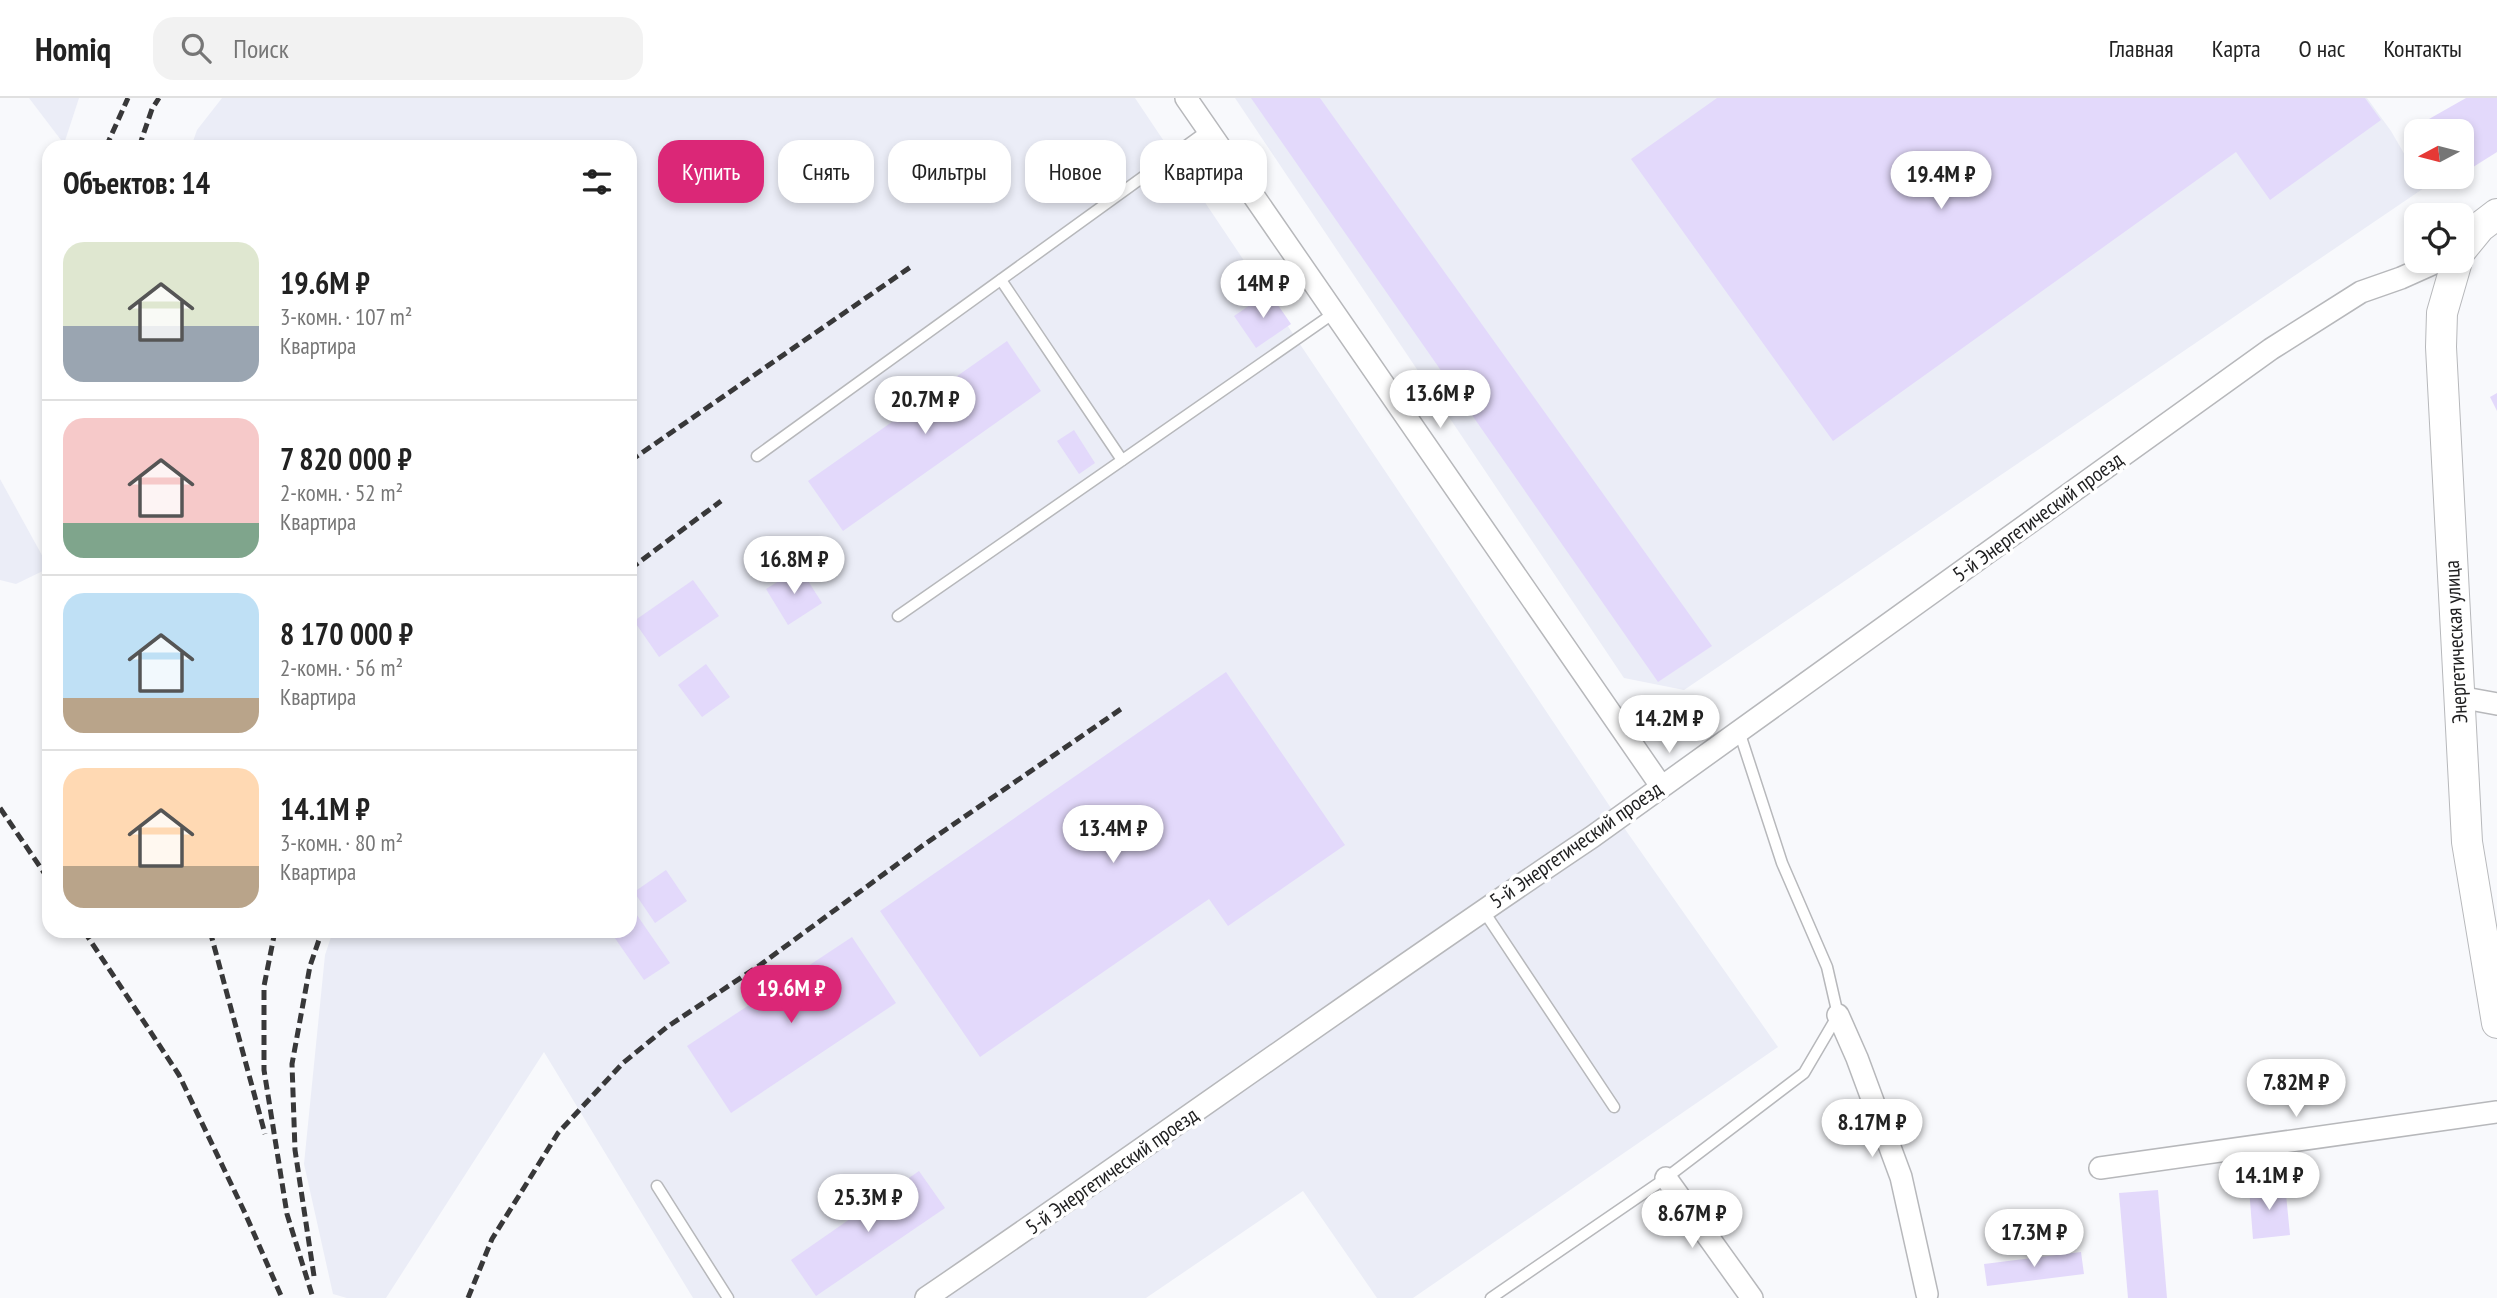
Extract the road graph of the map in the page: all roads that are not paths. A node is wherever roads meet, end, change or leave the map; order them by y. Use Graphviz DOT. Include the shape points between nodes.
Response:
graph roads {
  1 [pos="1185,98"];
  2 [pos="1208,130"];
  3 [pos="2497,214"];
  4 [pos="2474,234"];
  5 [pos="2412,273"];
  6 [pos="2454,273"];
  7 [pos="1001,280"];
  8 [pos="1334,313"];
  9 [pos="757,456"];
  10 [pos="1122,460"];
  11 [pos="898,616"];
  12 [pos="2459,697"];
  13 [pos="2497,704"];
  14 [pos="1739,731"];
  15 [pos="1661,786"];
  16 [pos="1483,910"];
  17 [pos="1838,1015"];
  18 [pos="2497,1023"];
  19 [pos="1614,1107"];
  20 [pos="2497,1112"];
  21 [pos="2100,1168"];
  22 [pos="1666,1178"];
  23 [pos="657,1185"];
  24 [pos="1929,1297"];
  25 [pos="728,1298"];
  26 [pos="926,1298"];
  27 [pos="1491,1298"];
  28 [pos="1752,1298"];
  1 -- 2 [label="street"];
  2 -- 7 [label="lane"];
  2 -- 8 [label="street"];
  3 -- 4 [label="main road"];
  5 -- 14 [label="street, 5-й Энергетический проезд" via="2361,292 2271,349"];
  6 -- 12 [label="main road, Энергетическая улица" via="2442,313 2441,347"];
  7 -- 9 [label="lane"];
  7 -- 10 [label="lane"];
  8 -- 10 [label="lane"];
  8 -- 15 [label="street"];
  10 -- 11 [label="lane"];
  12 -- 13 [label="street"];
  12 -- 18 [label="main road, Энергетическая улица" via="2467,842"];
  14 -- 15 [label="street, 5-й Энергетический проезд"];
  14 -- 17 [label="lane" via="1782,863 1828,967"];
  15 -- 16 [label="street, 5-й Энергетический проезд"];
  16 -- 19 [label="lane"];
  16 -- 26 [label="street, 5-й Энергетический проезд"];
  17 -- 22 [label="lane" via="1804,1073"];
  17 -- 24 [label="street" via="1901,1177"];
  20 -- 21 [label="street"];
  22 -- 27 [label="lane"];
  22 -- 28 [label="street"];
  23 -- 25 [label="lane"];
}
